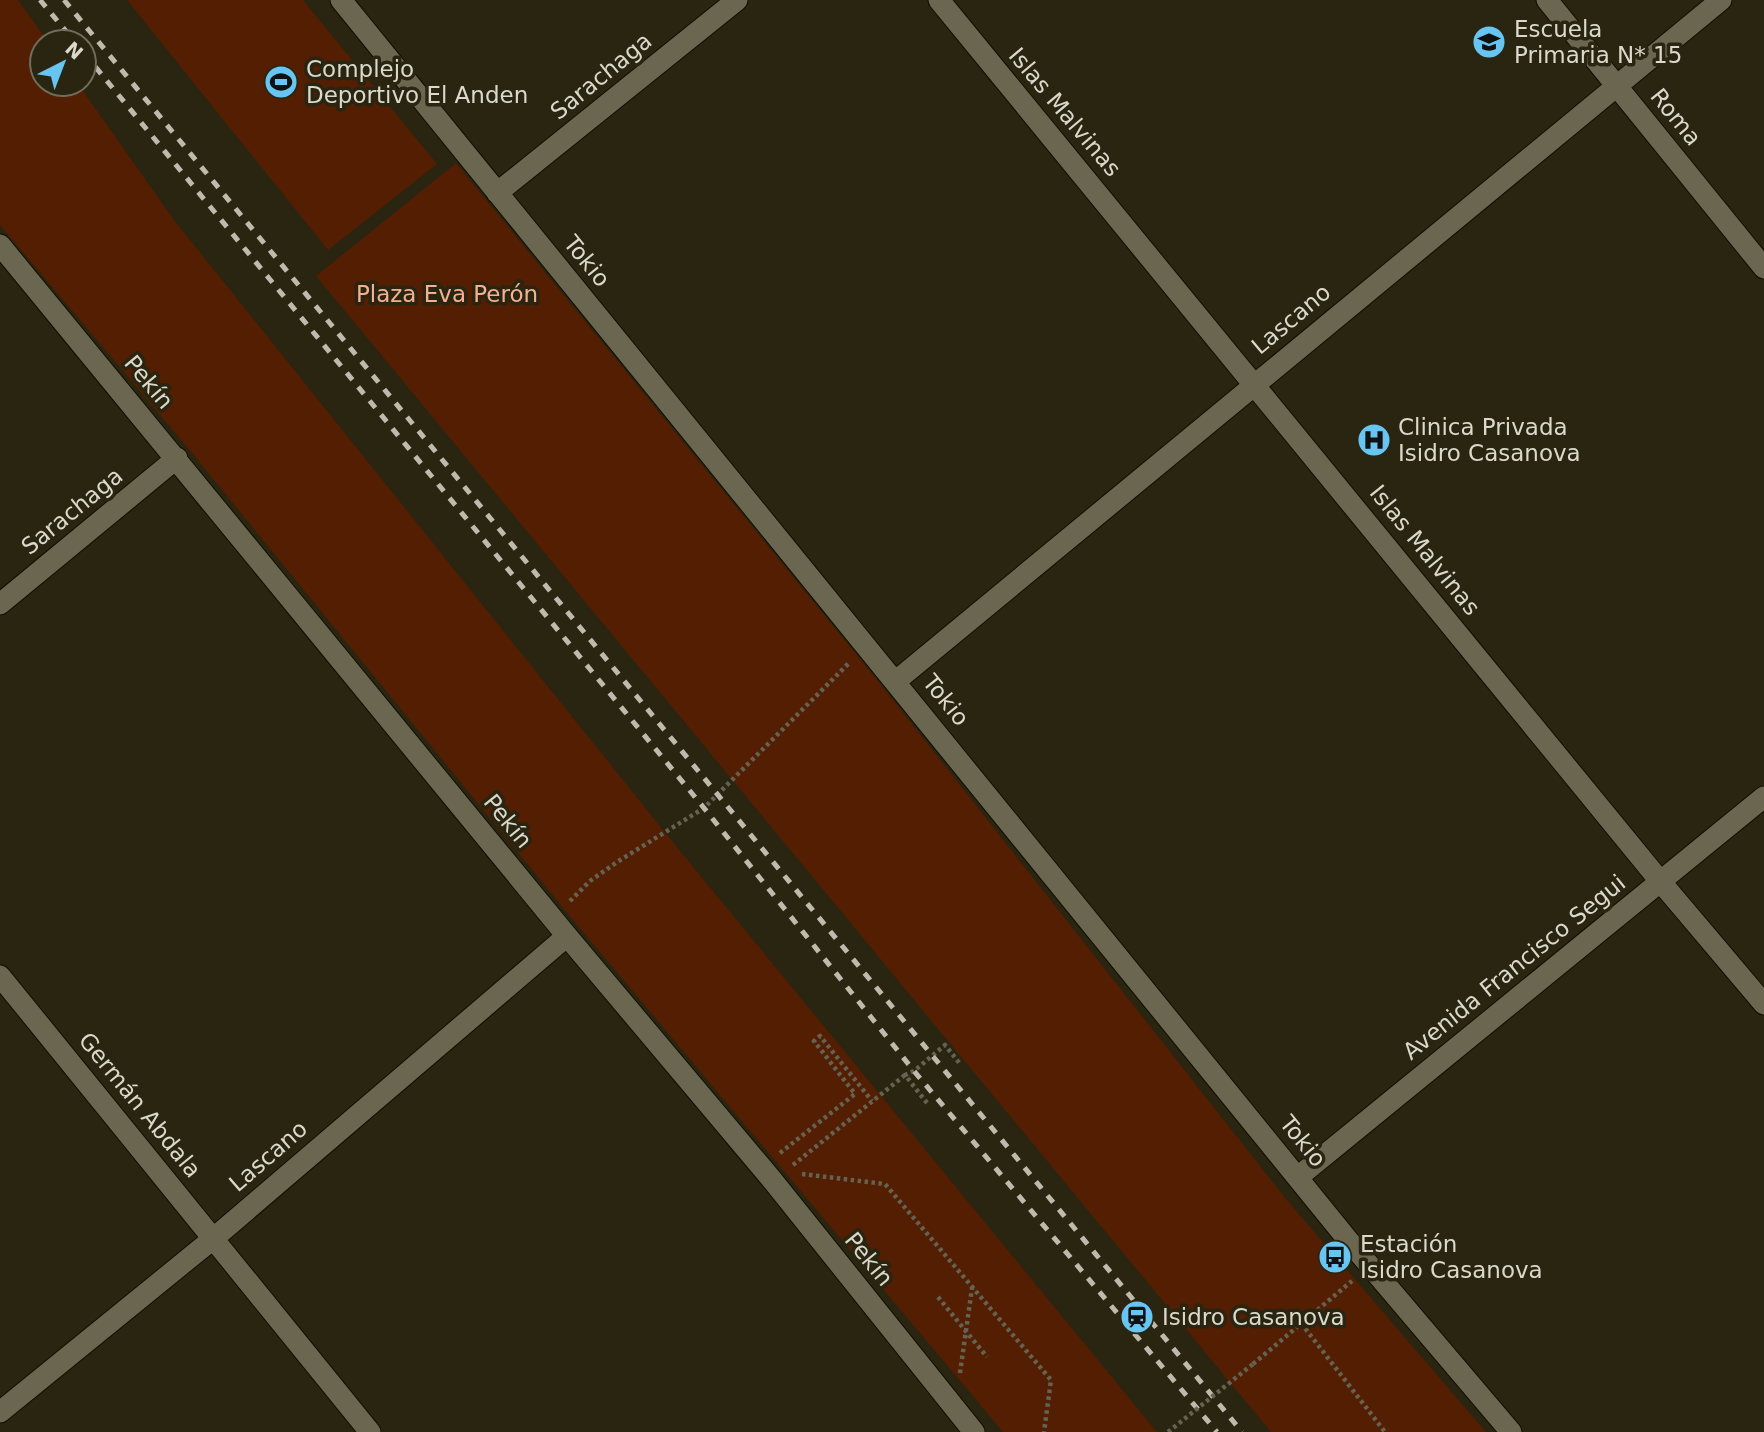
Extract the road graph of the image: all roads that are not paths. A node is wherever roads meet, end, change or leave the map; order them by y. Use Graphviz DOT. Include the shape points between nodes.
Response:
graph roads {
  1 [pos="341,0"];
  2 [pos="737,0"];
  3 [pos="939,0"];
  4 [pos="1547,0"];
  5 [pos="1721,0"];
  6 [pos="1616,85"];
  7 [pos="497,193"];
  8 [pos="0,244"];
  9 [pos="1764,268"];
  10 [pos="1255,383"];
  11 [pos="177,458"];
  12 [pos="0,604"];
  13 [pos="896,681"];
  14 [pos="1764,797"];
  15 [pos="1660,881"];
  16 [pos="567,936"];
  17 [pos="0,976"];
  18 [pos="1764,1004"];
  19 [pos="1298,1177"];
  20 [pos="214,1237"];
  21 [pos="0,1412"];
  22 [pos="973,1431"];
  23 [pos="370,1432"];
  24 [pos="1511,1432"];
  1 -- 7 [label="street, Tokio"];
  2 -- 7 [label="street, Sarachaga"];
  3 -- 10 [label="street, Islas Malvinas"];
  4 -- 6 [label="street, Roma"];
  5 -- 6 [label="street, Lascano"];
  6 -- 9 [label="street, Roma"];
  6 -- 10 [label="street, Lascano"];
  7 -- 13 [label="street, Tokio"];
  8 -- 11 [label="street, Pekín"];
  10 -- 13 [label="street, Lascano"];
  10 -- 15 [label="street, Islas Malvinas"];
  11 -- 12 [label="street, Sarachaga"];
  11 -- 16 [label="street, Pekín"];
  13 -- 19 [label="street, Tokio"];
  14 -- 15 [label="street, Avenida Francisco Segui"];
  15 -- 18 [label="street, Islas Malvinas"];
  15 -- 19 [label="street, Avenida Francisco Segui"];
  16 -- 20 [label="street, Lascano"];
  16 -- 22 [label="street, Pekín" via="773,1173"];
  17 -- 20 [label="street, Germán Abdala"];
  19 -- 24 [label="street, Tokio"];
  20 -- 21 [label="street, Lascano"];
  20 -- 23 [label="street, Germán Abdala"];
}
